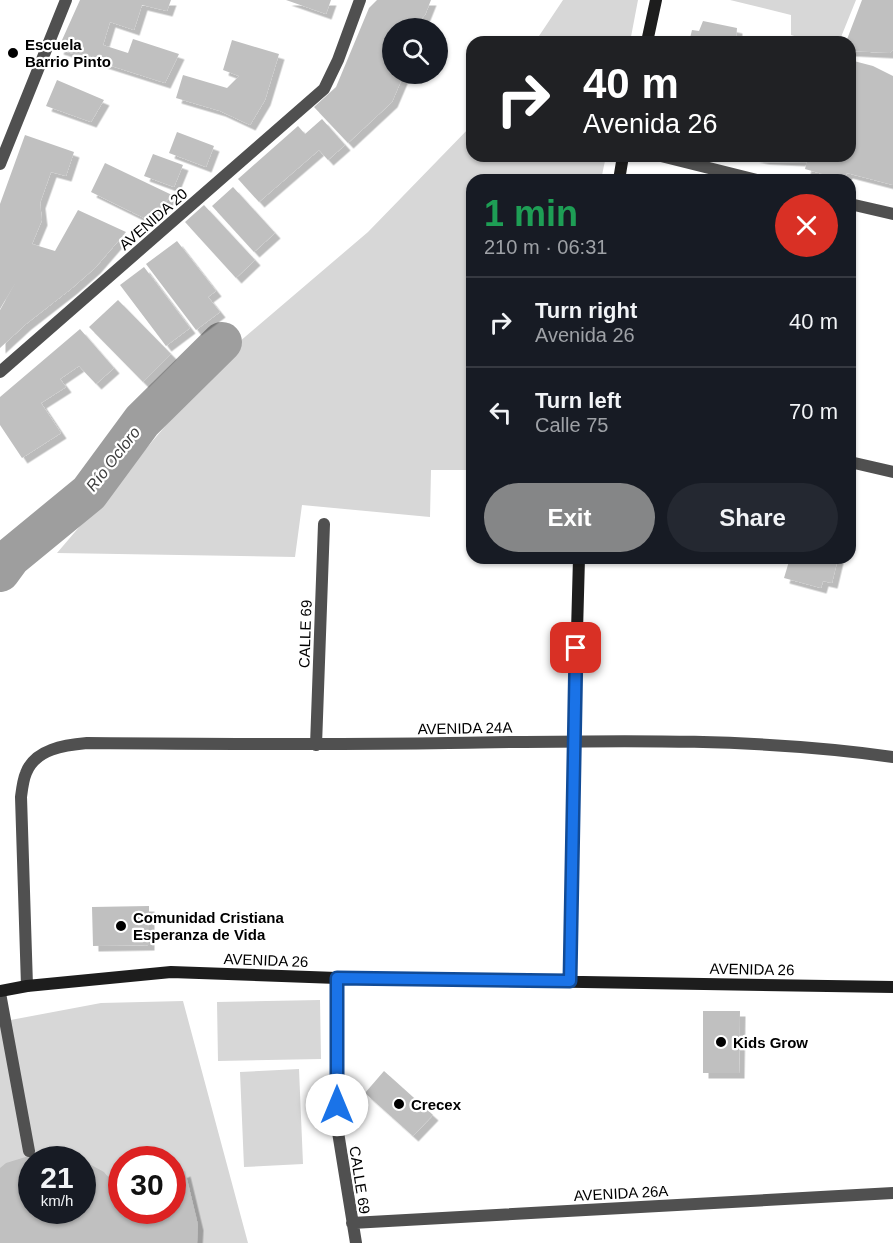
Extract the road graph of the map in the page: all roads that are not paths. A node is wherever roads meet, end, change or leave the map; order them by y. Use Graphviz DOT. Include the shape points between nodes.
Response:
graph roads {
  1 [pos="66,0"];
  2 [pos="360,0"];
  3 [pos="656,0"];
  4 [pos="648,36"];
  5 [pos="686,162"];
  6 [pos="0,164"];
  7 [pos="733,174"];
  8 [pos="856,205"];
  9 [pos="893,214"];
  10 [pos="0,372"];
  11 [pos="856,463"];
  12 [pos="893,472"];
  13 [pos="324,524"];
  14 [pos="579,564"];
  15 [pos="574,741"];
  16 [pos="316,746"];
  17 [pos="893,757"];
  18 [pos="337,978"];
  19 [pos="570,981"];
  20 [pos="27,986"];
  21 [pos="893,987"];
  22 [pos="0,992"];
  23 [pos="28,1146"];
  24 [pos="893,1193"];
  25 [pos="352,1223"];
  26 [pos="357,1243"];
  1 -- 6 [label="street"];
  2 -- 10 [label="street, AVENIDA 20" via="339,60 324,89"];
  3 -- 4 [label="street"];
  5 -- 7 [label="street"];
  8 -- 9 [label="street"];
  11 -- 12 [label="street"];
  13 -- 16 [label="street, CALLE 69"];
  14 -- 15 [label="street"];
  15 -- 16 [label="street, AVENIDA 24A"];
  15 -- 17 [label="street, AVENIDA 24A" via="721,742"];
  15 -- 19 [label="street"];
  16 -- 20 [label="street, AVENIDA 24A" via="87,743 63,745 40,756 26,772 21,797"];
  18 -- 19 [label="street, AVENIDA 26"];
  18 -- 20 [label="street, AVENIDA 26" via="171,972"];
  18 -- 25 [label="street, CALLE 69" via="337,1126"];
  19 -- 21 [label="street, AVENIDA 26"];
  20 -- 22 [label="street, AVENIDA 26"];
  22 -- 23 [label="street"];
  24 -- 25 [label="street, AVENIDA 26A"];
  25 -- 26 [label="street, CALLE 69"];
}
